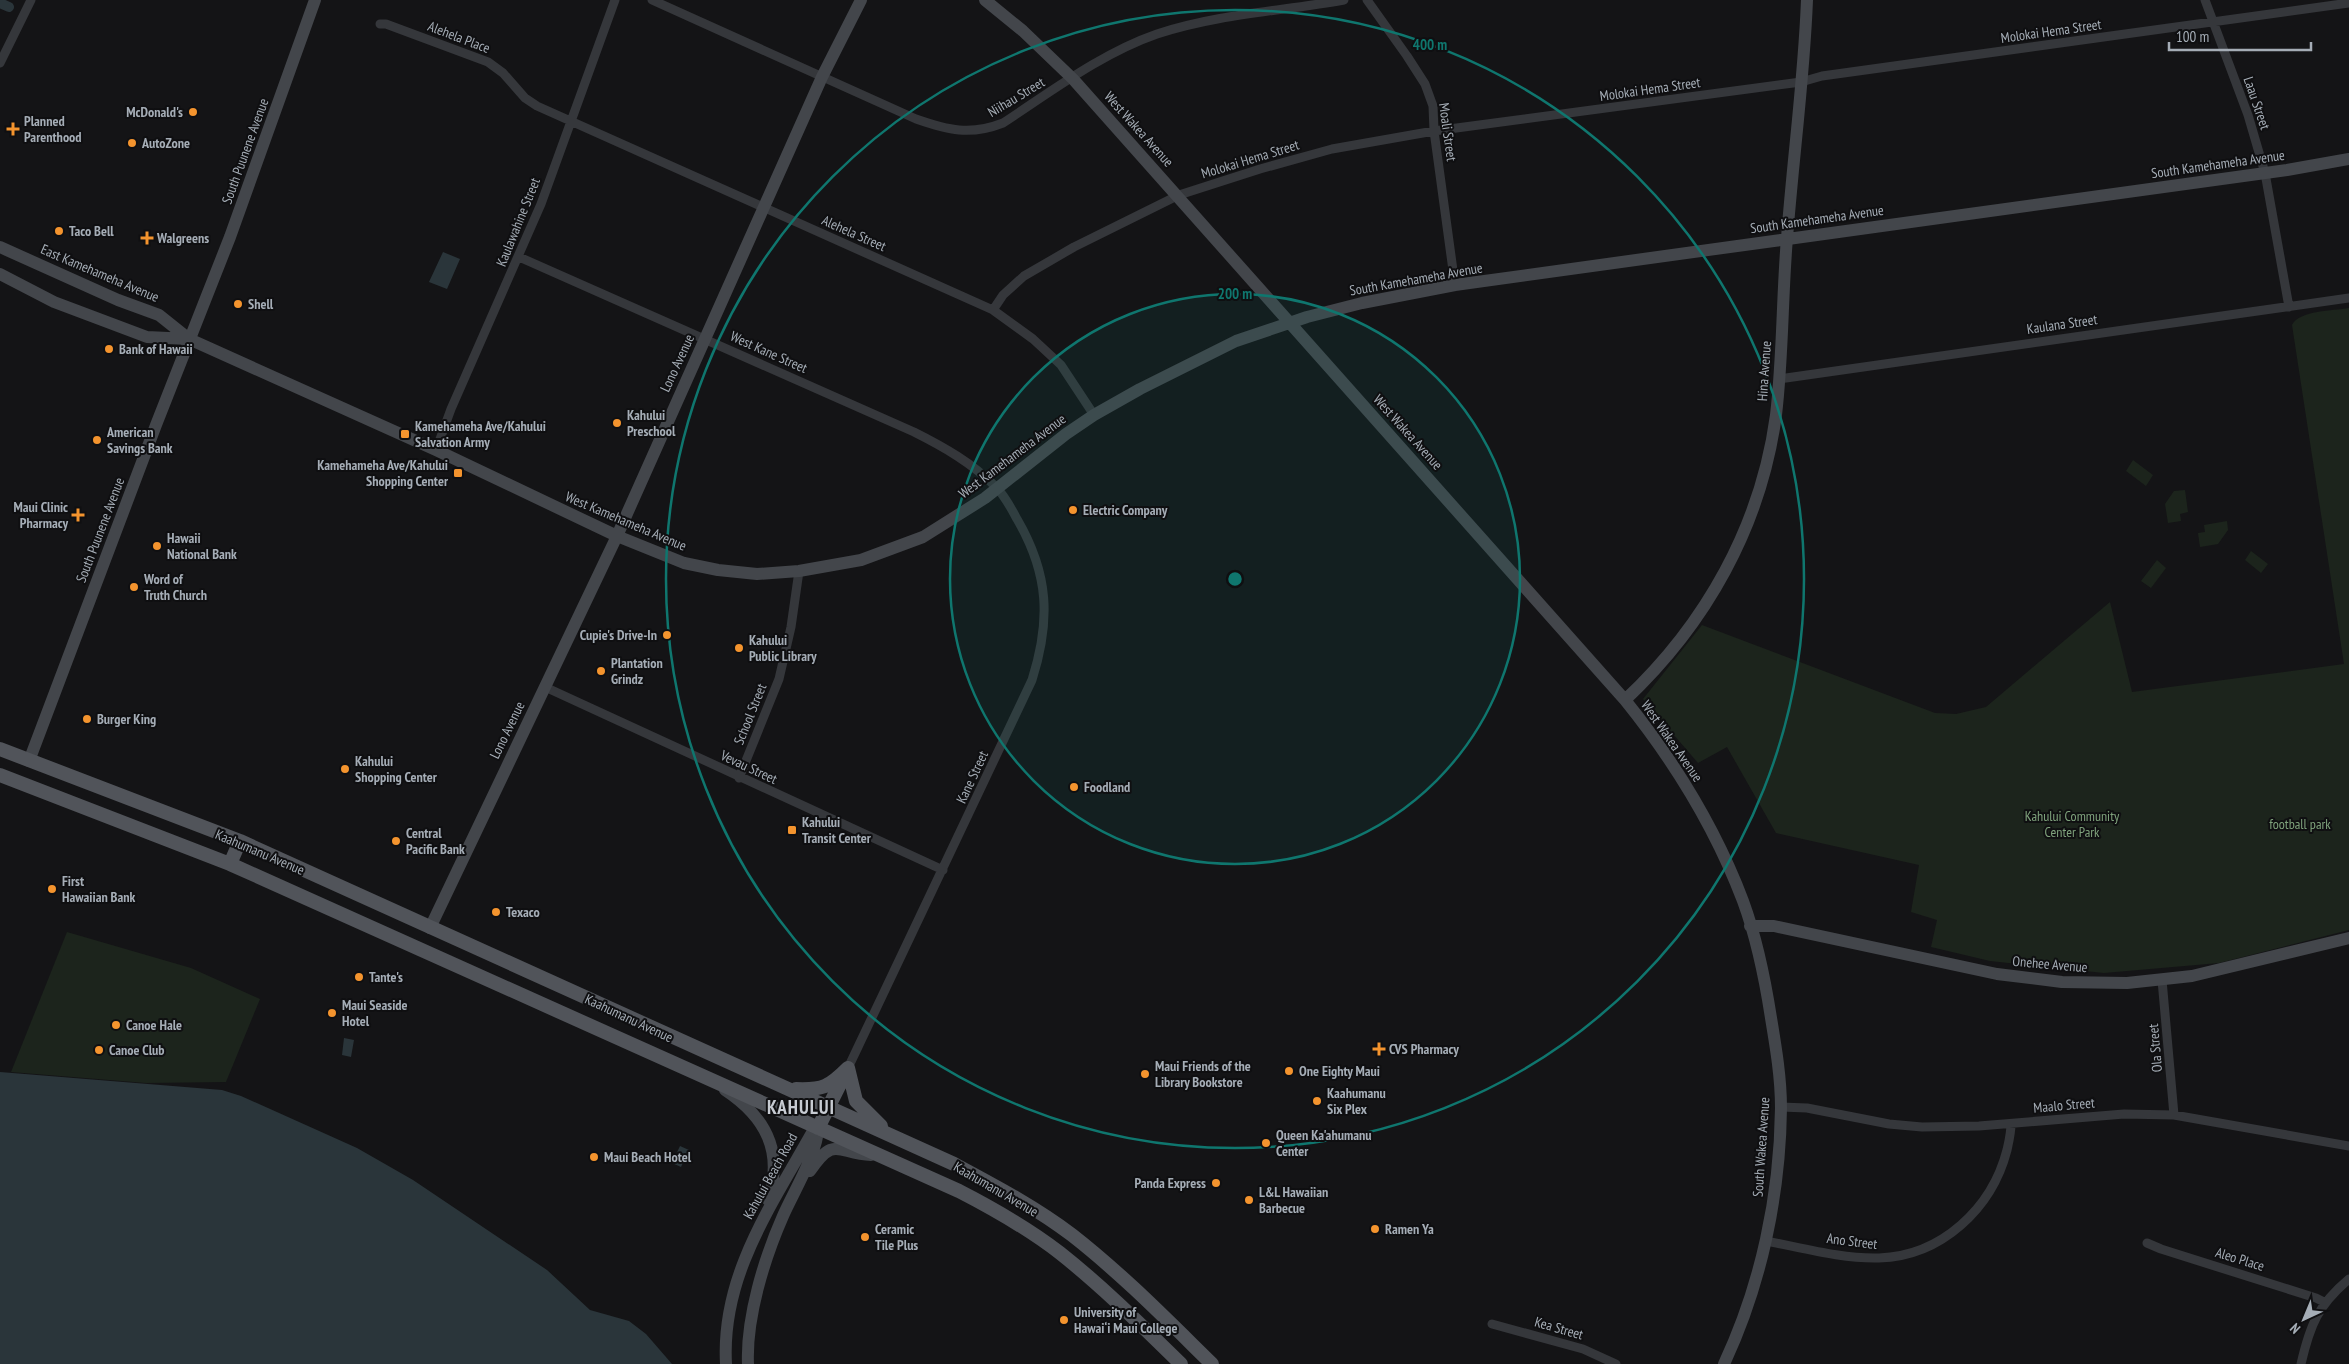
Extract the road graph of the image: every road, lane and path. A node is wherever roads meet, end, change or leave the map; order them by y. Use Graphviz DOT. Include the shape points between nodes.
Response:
graph roads {
  1 [pos="31,0"];
  2 [pos="315,0"];
  3 [pos="614,0"];
  4 [pos="652,0"];
  5 [pos="861,0"];
  6 [pos="985,0"];
  7 [pos="1344,0"];
  8 [pos="1367,0"];
  9 [pos="1807,0"];
  10 [pos="2205,0"];
  11 [pos="2349,3"];
  12 [pos="2213,22"];
  13 [pos="380,24"];
  14 [pos="0,63"];
  15 [pos="822,77"];
  16 [pos="1073,78"];
  17 [pos="1801,82"];
  18 [pos="570,121"];
  19 [pos="1434,131"];
  20 [pos="2349,159"];
  21 [pos="2265,173"];
  22 [pos="1179,195"];
  23 [pos="763,208"];
  24 [pos="1786,238"];
  25 [pos="0,247"];
  26 [pos="519,257"];
  27 [pos="0,274"];
  28 [pos="1455,285"];
  29 [pos="2349,298"];
  30 [pos="2289,307"];
  31 [pos="993,310"];
  32 [pos="1291,322"];
  33 [pos="189,339"];
  34 [pos="705,339"];
  35 [pos="1779,379"];
  36 [pos="1094,415"];
  37 [pos="436,450"];
  38 [pos="997,489"];
  39 [pos="617,536"];
  40 [pos="799,571"];
  41 [pos="544,687"];
  42 [pos="1625,700"];
  43 [pos="0,750"];
  44 [pos="29,761"];
  45 [pos="0,775"];
  46 [pos="739,778"];
  47 [pos="20,783"];
  48 [pos="240,841"];
  49 [pos="230,864"];
  50 [pos="943,870"];
  51 [pos="1750,926"];
  52 [pos="430,928"];
  53 [pos="2349,938"];
  54 [pos="420,949"];
  55 [pos="2162,980"];
  56 [pos="624,1016"];
  57 [pos="614,1037"];
  58 [pos="848,1068"];
  59 [pos="712,1081"];
  60 [pos="787,1089"];
  61 [pos="828,1107"];
  62 [pos="1781,1107"];
  63 [pos="2174,1115"];
  64 [pos="2012,1124"];
  65 [pos="818,1128"];
  66 [pos="891,1135"];
  67 [pos="2349,1146"];
  68 [pos="877,1155"];
  69 [pos="792,1196"];
  70 [pos="755,1234"];
  71 [pos="1766,1241"];
  72 [pos="2147,1243"];
  73 [pos="2349,1279"];
  74 [pos="2324,1302"];
  75 [pos="730,1310"];
  76 [pos="752,1315"];
  77 [pos="1492,1324"];
  78 [pos="726,1364"];
  79 [pos="748,1364"];
  80 [pos="1181,1364"];
  81 [pos="1212,1364"];
  82 [pos="1616,1364"];
  83 [pos="1724,1364"];
  84 [pos="2301,1364"];
  1 -- 14 [label="street"];
  2 -- 33 [label="street, South Puunene Avenue" via="230,237"];
  3 -- 18 [label="street, Kaulawahine Street"];
  4 -- 15 [label="street, Niihau Street"];
  5 -- 15 [label="street, Lono Avenue"];
  6 -- 16 [label="street, West Wakea Avenue" via="1023,30"];
  7 -- 16 [label="street, Niihau Street" via="1216,18 1181,27 1127,46"];
  8 -- 19 [label="street, Moali Street" via="1425,84 1433,106"];
  9 -- 17 [label="street, Hina Avenue"];
  10 -- 12 [label="street, Laau Street"];
  11 -- 12 [label="street, Molokai Hema Street"];
  12 -- 17 [label="street, Molokai Hema Street" via="1822,76"];
  12 -- 21 [label="street, Laau Street" via="2248,115"];
  13 -- 18 [label="street, Alehela Place" via="488,62 503,73 525,98"];
  15 -- 16 [label="street, Niihau Street" via="916,119 958,132 1003,123"];
  15 -- 23 [label="street, Lono Avenue"];
  16 -- 22 [label="street, West Wakea Avenue"];
  17 -- 19 [label="street, Molokai Hema Street"];
  17 -- 24 [label="street, Hina Avenue"];
  18 -- 23 [label="street, Alehela Street"];
  18 -- 26 [label="street, Kaulawahine Street"];
  19 -- 22 [label="street, Molokai Hema Street" via="1332,149"];
  19 -- 28 [label="street, Moali Street"];
  20 -- 21 [label="street, South Kamehameha Avenue"];
  21 -- 24 [label="street, South Kamehameha Avenue"];
  21 -- 30 [label="street, Laau Street"];
  22 -- 31 [label="street, Molokai Hema Street" via="1074,247 1024,276 1003,295"];
  22 -- 32 [label="street, West Wakea Avenue"];
  23 -- 31 [label="street, Alehela Street"];
  23 -- 34 [label="street, Lono Avenue"];
  24 -- 28 [label="street, South Kamehameha Avenue"];
  24 -- 35 [label="street, Hina Avenue"];
  25 -- 33 [label="street, East Kamehameha Avenue" via="159,315"];
  26 -- 34 [label="street, West Kane Street"];
  26 -- 37 [label="street, Kaulawahine Street"];
  27 -- 33 [label="street" via="54,302 147,337"];
  28 -- 32 [label="street, South Kamehameha Avenue" via="1362,303"];
  29 -- 30 [label="street, Kaulana Street"];
  30 -- 35 [label="street, Kaulana Street"];
  31 -- 36 [label="street, Alehela Street" via="1034,339 1061,365"];
  32 -- 36 [label="street, West Kamehameha Avenue" via="1236,341 1140,388"];
  32 -- 42 [label="street, West Wakea Avenue"];
  33 -- 37 [label="street, West Kamehameha Avenue"];
  33 -- 44 [label="street, South Puunene Avenue"];
  34 -- 38 [label="street, West Kane Street" via="928,439 969,463"];
  34 -- 39 [label="street, Lono Avenue"];
  35 -- 42 [label="street, Hina Avenue" via="1776,416 1764,472 1739,546 1712,596 1680,642"];
  36 -- 38 [label="street, West Kamehameha Avenue"];
  37 -- 39 [label="street, West Kamehameha Avenue"];
  38 -- 40 [label="street, West Kamehameha Avenue" via="923,537 861,560"];
  38 -- 50 [label="street, Kane Street" via="1030,542 1038,562 1044,593 1043,637 1038,664 1026,696"];
  39 -- 40 [label="street, West Kamehameha Avenue" via="684,562 718,570 756,574"];
  39 -- 41 [label="street, Lono Avenue"];
  40 -- 46 [label="street, School Street" via="779,679"];
  41 -- 46 [label="street, Vevau Street"];
  41 -- 52 [label="street, Lono Avenue"];
  42 -- 51 [label="street, West Wakea Avenue" via="1670,758 1701,811 1724,855"];
  43 -- 44 [label="main road, Kaahumanu Avenue"];
  44 -- 47 [label="main road"];
  44 -- 48 [label="main road, Kaahumanu Avenue"];
  45 -- 47 [label="main road, Kaahumanu Avenue"];
  46 -- 50 [label="street, Vevau Street"];
  47 -- 49 [label="main road, Kaahumanu Avenue"];
  48 -- 49 [label="main road"];
  48 -- 52 [label="main road, Kaahumanu Avenue"];
  49 -- 54 [label="main road, Kaahumanu Avenue"];
  50 -- 58 [label="street, Kane Street"];
  51 -- 55 [label="street, Onehee Avenue" via="1774,926 1997,974 2062,982"];
  51 -- 62 [label="street, South Wakea Avenue" via="1766,984 1776,1045"];
  52 -- 54 [label="main road"];
  52 -- 56 [label="main road, Kaahumanu Avenue"];
  53 -- 55 [label="street, Onehee Avenue" via="2192,976"];
  54 -- 57 [label="main road, Kaahumanu Avenue"];
  55 -- 63 [label="street, Ola Street"];
  56 -- 57 [label="main road"];
  56 -- 60 [label="main road, Kaahumanu Avenue"];
  57 -- 59 [label="main road, Kaahumanu Avenue"];
  58 -- 60 [label="main road" via="824,1088"];
  58 -- 61 [label="main road"];
  58 -- 66 [label="main road" via="856,1100"];
  59 -- 65 [label="main road, Kaahumanu Avenue"];
  59 -- 70 [label="street" via="750,1110 771,1144 772,1184"];
  60 -- 61 [label="main road, Kaahumanu Avenue"];
  61 -- 65 [label="main road"];
  61 -- 66 [label="main road, Kaahumanu Avenue"];
  62 -- 64 [label="street, Maalo Street" via="1807,1108 1922,1127"];
  62 -- 71 [label="street, South Wakea Avenue"];
  63 -- 64 [label="street, Maalo Street" via="2124,1114"];
  63 -- 67 [label="street, Maalo Street"];
  64 -- 71 [label="street, Ano Street" via="2004,1161 1989,1194 1967,1220 1941,1240 1911,1253 1879,1258 1859,1258"];
  65 -- 68 [label="main road, Kaahumanu Avenue"];
  65 -- 69 [label="street, Kahului Beach Road" via="816,1144"];
  65 -- 70 [label="street, Kahului Beach Road" via="812,1131"];
  66 -- 81 [label="main road, Kaahumanu Avenue" via="1014,1196 1071,1235"];
  68 -- 69 [label="street" via="843,1148 830,1150 818,1158"];
  68 -- 80 [label="main road, Kaahumanu Avenue" via="959,1191 1003,1214 1043,1241 1086,1275"];
  69 -- 76 [label="street, Kahului Beach Road" via="765,1266"];
  70 -- 75 [label="street, Kahului Beach Road" via="742,1261"];
  71 -- 83 [label="street, South Wakea Avenue" via="1739,1335"];
  72 -- 74 [label="street, Aleo Place"];
  73 -- 74 [label="street"];
  74 -- 84 [label="street"];
  75 -- 76 [label="street"];
  75 -- 78 [label="street, Kahului Beach Road"];
  76 -- 79 [label="street, Kahului Beach Road"];
  77 -- 82 [label="street, Kea Street" via="1583,1349"];
}
